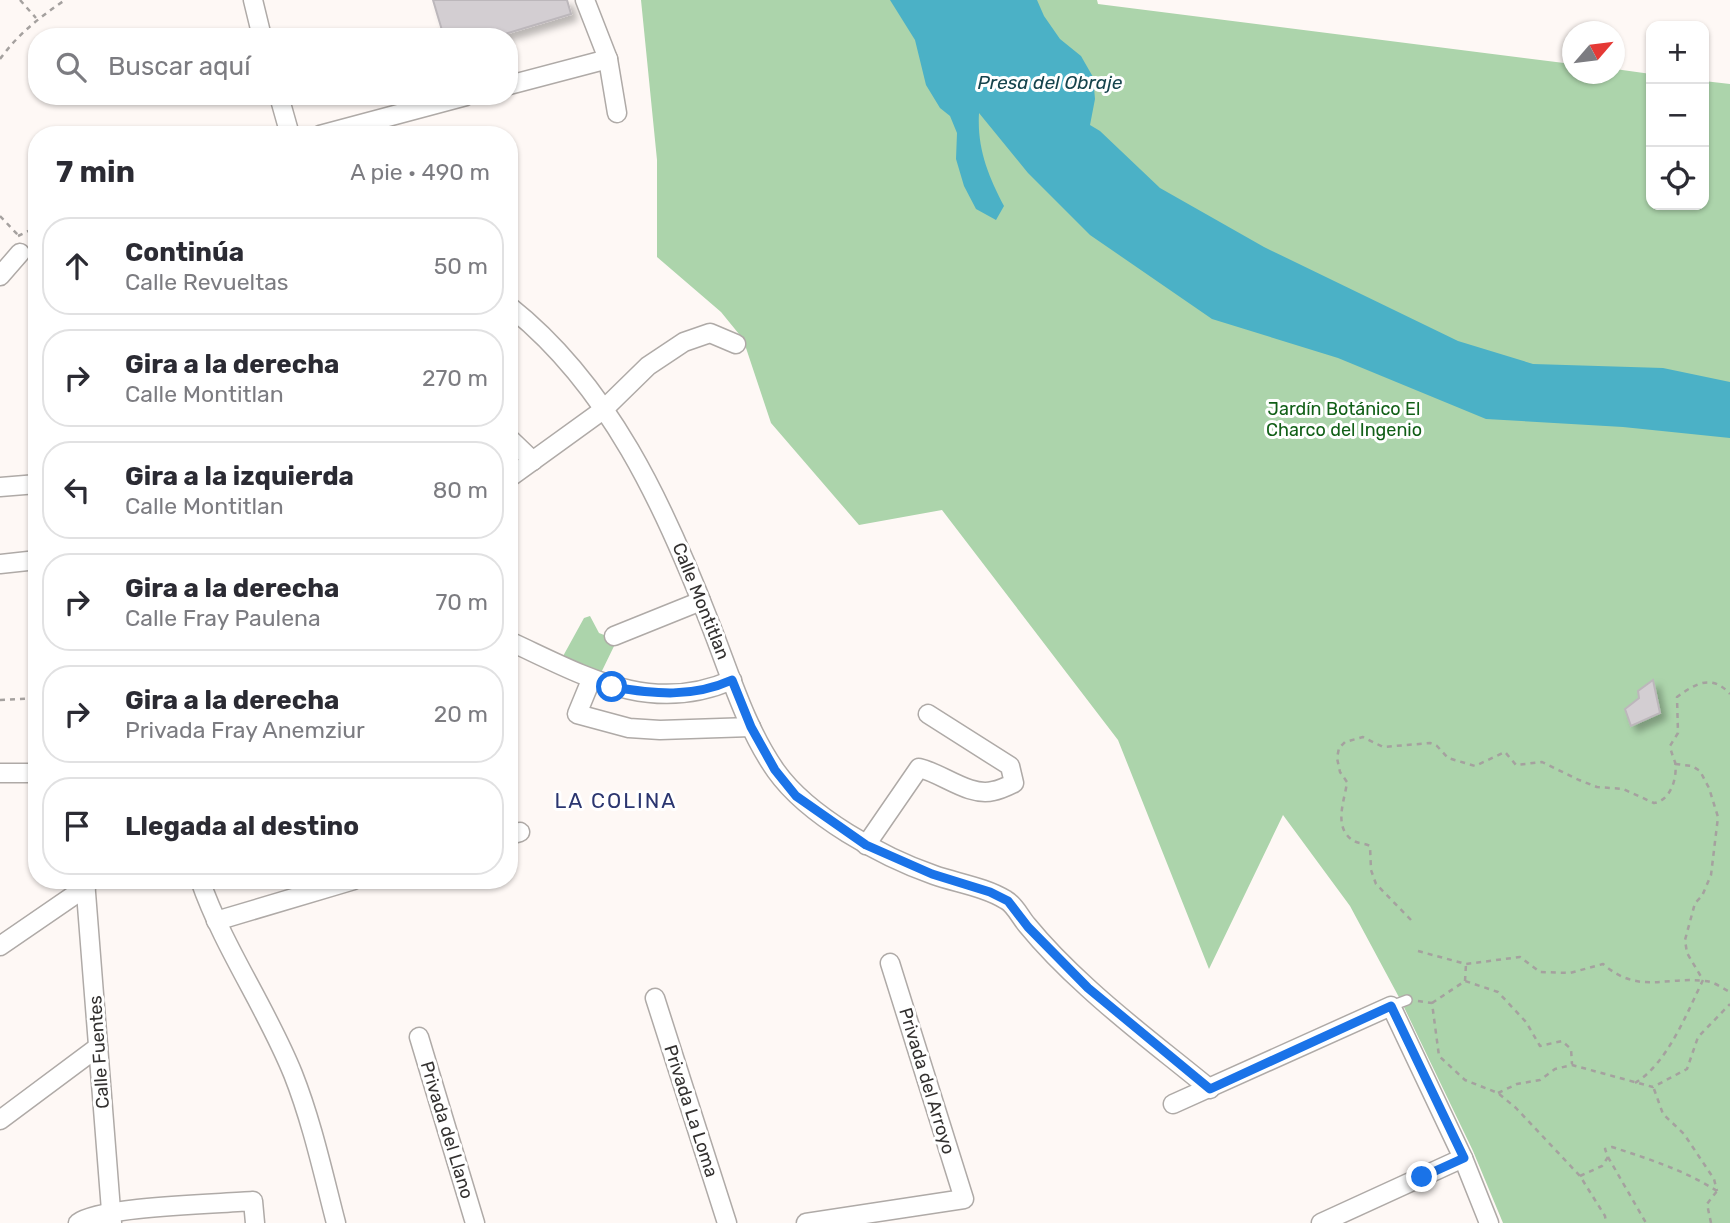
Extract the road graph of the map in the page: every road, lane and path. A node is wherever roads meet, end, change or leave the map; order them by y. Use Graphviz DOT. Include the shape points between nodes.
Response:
graph roads {
  1 [pos="19,0"];
  2 [pos="65,0"];
  3 [pos="253,0"];
  4 [pos="585,0"];
  5 [pos="37,19"];
  6 [pos="260,28"];
  7 [pos="0,59"];
  8 [pos="608,59"];
  9 [pos="518,83"];
  10 [pos="282,105"];
  11 [pos="432,105"];
  12 [pos="617,113"];
  13 [pos="287,126"];
  14 [pos="354,126"];
  15 [pos="0,216"];
  16 [pos="19,244"];
  17 [pos="0,276"];
  18 [pos="518,313"];
  19 [pos="736,344"];
  20 [pos="603,410"];
  21 [pos="518,447"];
  22 [pos="533,461"];
  23 [pos="518,472"];
  24 [pos="28,485"];
  25 [pos="0,487"];
  26 [pos="28,561"];
  27 [pos="0,564"];
  28 [pos="701,601"];
  29 [pos="614,636"];
  30 [pos="518,645"];
  31 [pos="591,680"];
  32 [pos="732,680"];
  33 [pos="1730,694"];
  34 [pos="28,698"];
  35 [pos="0,700"];
  36 [pos="928,714"];
  37 [pos="751,727"];
  38 [pos="1675,764"];
  39 [pos="0,773"];
  40 [pos="28,773"];
  41 [pos="866,845"];
  42 [pos="79,889"];
  43 [pos="86,889"];
  44 [pos="204,889"];
  45 [pos="324,889"];
  46 [pos="1411,920"];
  47 [pos="216,921"];
  48 [pos="0,946"];
  49 [pos="1419,951"];
  50 [pos="890,962"];
  51 [pos="1466,964"];
  52 [pos="1703,980"];
  53 [pos="1465,981"];
  54 [pos="1730,992"];
  55 [pos="655,998"];
  56 [pos="1399,1003"];
  57 [pos="1432,1003"];
  58 [pos="1730,1004"];
  59 [pos="419,1037"];
  60 [pos="98,1047"];
  61 [pos="1572,1065"];
  62 [pos="1635,1083"];
  63 [pos="1653,1087"];
  64 [pos="1210,1089"];
  65 [pos="1498,1093"];
  66 [pos="1173,1104"];
  67 [pos="0,1120"];
  68 [pos="1608,1157"];
  69 [pos="1464,1158"];
  70 [pos="1580,1176"];
  71 [pos="1717,1191"];
  72 [pos="111,1218"];
  73 [pos="78,1223"];
  74 [pos="256,1223"];
  75 [pos="336,1223"];
  76 [pos="475,1223"];
  77 [pos="727,1223"];
  78 [pos="806,1223"];
  79 [pos="1321,1223"];
  80 [pos="1489,1223"];
  81 [pos="1606,1223"];
  82 [pos="1646,1223"];
  83 [pos="1711,1223"];
  1 -- 5 [label="path"];
  2 -- 5 [label="path"];
  3 -- 6 [label="street"];
  4 -- 8 [label="street"];
  5 -- 7 [label="path"];
  8 -- 9 [label="street"];
  8 -- 12 [label="street"];
  10 -- 13 [label="street"];
  11 -- 14 [label="street"];
  15 -- 16 [label="path"];
  16 -- 17 [label="street"];
  18 -- 20 [label="street, Calle Montitlan" via="567,361"];
  19 -- 20 [label="street" via="710,333 684,342 648,366"];
  20 -- 22 [label="street"];
  20 -- 28 [label="street, Calle Montitlan" via="659,500"];
  21 -- 22 [label="street"];
  22 -- 23 [label="street"];
  24 -- 25 [label="street"];
  26 -- 27 [label="street"];
  28 -- 29 [label="street"];
  28 -- 32 [label="street, Calle Montitlan"];
  30 -- 31 [label="street"];
  31 -- 32 [label="street" via="612,687 681,694 710,690"];
  31 -- 37 [label="street" via="577,714 629,728"];
  32 -- 37 [label="street, Calle Montitlan"];
  33 -- 38 [label="path" via="1714,681 1677,697 1678,733 1670,746"];
  34 -- 35 [label="path"];
  36 -- 41 [label="street" via="1010,766 1014,783 990,793 958,786 919,768"];
  37 -- 41 [label="street, Calle Montitlan" via="796,796"];
  38 -- 46 [label="path" via="1668,796 1654,803 1623,789 1597,787 1542,762 1516,765 1504,752 1475,766 1448,758 1430,743 1383,747 1363,737 1345,742 1337,758 1347,782 1343,828 1357,843 1370,846 1376,884"];
  38 -- 52 [label="path" via="1700,771 1718,817 1711,875 1695,904 1685,940 1686,953"];
  39 -- 40 [label="street"];
  41 -- 64 [label="street, Calle Montitlan" via="1008,901 1088,988"];
  42 -- 48 [label="street"];
  43 -- 60 [label="street, Calle Fuentes"];
  44 -- 47 [label="street"];
  45 -- 47 [label="street"];
  47 -- 75 [label="street" via="293,1073"];
  49 -- 51 [label="path"];
  50 -- 78 [label="street, Privada del Arroyo" via="964,1199"];
  51 -- 52 [label="path" via="1520,957 1540,972 1570,973 1603,964 1615,974 1642,983"];
  51 -- 53 [label="path"];
  52 -- 54 [label="path"];
  52 -- 62 [label="path" via="1666,1050 1648,1075"];
  53 -- 57 [label="path"];
  53 -- 61 [label="path" via="1498,992 1526,1021 1541,1046 1562,1041 1571,1049"];
  55 -- 77 [label="street, Privada La Loma"];
  56 -- 57 [label="path"];
  56 -- 64 [label="street"];
  56 -- 69 [label="street"];
  57 -- 65 [label="path" via="1439,1056 1465,1080"];
  58 -- 63 [label="path" via="1699,1037 1687,1069"];
  59 -- 76 [label="street, Privada del Llano"];
  60 -- 67 [label="street"];
  60 -- 72 [label="street, Calle Fuentes"];
  61 -- 62 [label="path"];
  61 -- 65 [label="path"];
  62 -- 63 [label="path"];
  63 -- 71 [label="path" via="1663,1114 1684,1134"];
  64 -- 66 [label="street"];
  65 -- 70 [label="path"];
  68 -- 70 [label="path" via="1602,1167"];
  68 -- 71 [label="path" via="1605,1149 1612,1147 1665,1164"];
  68 -- 82 [label="path"];
  69 -- 79 [label="street"];
  69 -- 80 [label="street"];
  70 -- 81 [label="path"];
  71 -- 83 [label="path" via="1707,1204"];
  72 -- 73 [label="street" via="85,1218"];
  72 -- 74 [label="street" via="253,1201"];
}
